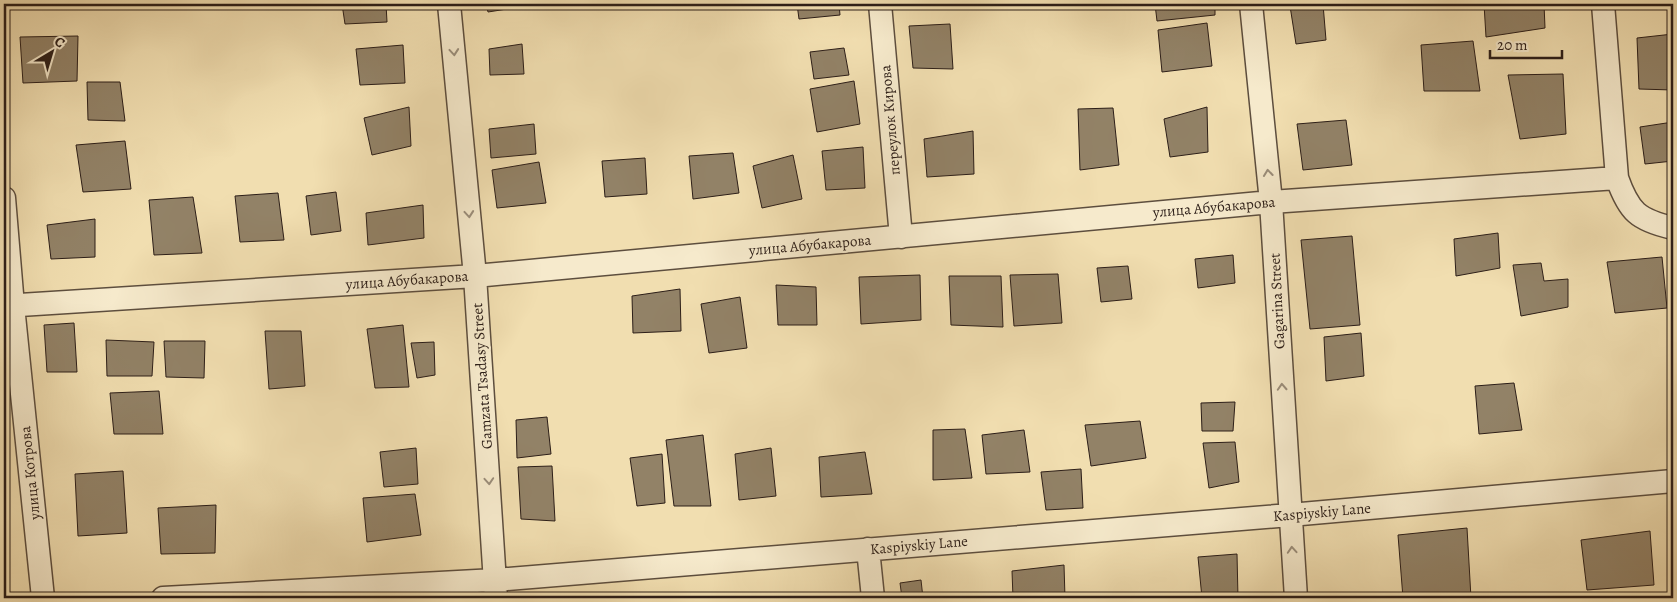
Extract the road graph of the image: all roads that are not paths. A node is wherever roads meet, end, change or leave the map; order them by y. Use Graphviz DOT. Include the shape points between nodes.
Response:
graph roads {
  1 [pos="449,4"];
  2 [pos="880,4"];
  3 [pos="1251,4"];
  4 [pos="1603,4"];
  5 [pos="1617,178"];
  6 [pos="4,198"];
  7 [pos="1271,202"];
  8 [pos="1673,228"];
  9 [pos="901,237"];
  10 [pos="475,276"];
  11 [pos="8,306"];
  12 [pos="1673,481"];
  13 [pos="1290,515"];
  14 [pos="868,550"];
  15 [pos="496,589"];
  16 [pos="43,598"];
  17 [pos="164,598"];
  18 [pos="872,598"];
  19 [pos="1296,598"];
  1 -- 10 [label="street, Gamzata Tsadasy Street, one-way"];
  2 -- 9 [label="street, переулок Кирова"];
  7 -- 3 [label="street, Gagarina Street, one-way"];
  4 -- 5 [label="street"];
  5 -- 7 [label="street, улица Абубакарова"];
  5 -- 8 [label="street" via="1625,200 1647,222"];
  6 -- 11 [label="street, улица Котрова"];
  7 -- 9 [label="street, улица Абубакарова"];
  13 -- 7 [label="street, Gagarina Street, one-way"];
  9 -- 10 [label="street, улица Абубакарова"];
  10 -- 11 [label="street, улица Абубакарова"];
  10 -- 15 [label="street, Gamzata Tsadasy Street, one-way"];
  11 -- 16 [label="street, улица Котрова"];
  12 -- 13 [label="street, Kaspiyskiy Lane"];
  13 -- 14 [label="street, Kaspiyskiy Lane"];
  19 -- 13 [label="street, Gagarina Street, one-way"];
  14 -- 15 [label="street, Kaspiyskiy Lane"];
  14 -- 18 [label="street"];
  15 -- 17 [label="street, Kaspiyskiy Lane"];
}
